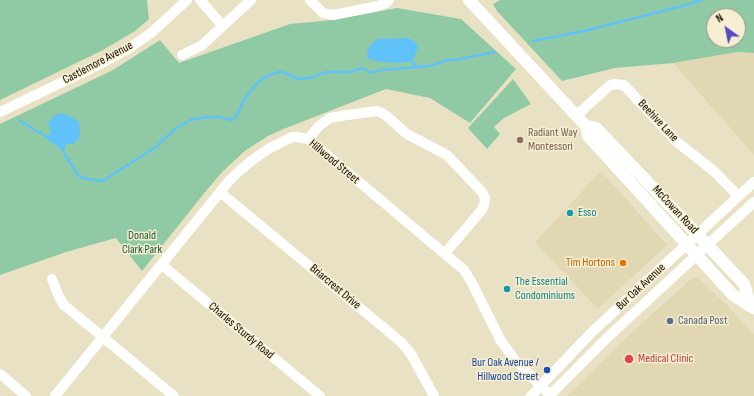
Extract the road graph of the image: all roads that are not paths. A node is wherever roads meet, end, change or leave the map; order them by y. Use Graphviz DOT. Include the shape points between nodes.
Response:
graph roads {
  1 [pos="187,0"];
  2 [pos="200,0"];
  3 [pos="251,0"];
  4 [pos="310,0"];
  5 [pos="389,0"];
  6 [pos="469,0"];
  7 [pos="223,26"];
  8 [pos="182,55"];
  9 [pos="0,112"];
  10 [pos="576,116"];
  11 [pos="586,126"];
  12 [pos="308,140"];
  13 [pos="754,182"];
  14 [pos="220,192"];
  15 [pos="738,196"];
  16 [pos="754,202"];
  17 [pos="698,234"];
  18 [pos="687,244"];
  19 [pos="708,245"];
  20 [pos="445,253"];
  21 [pos="697,255"];
  22 [pos="162,265"];
  23 [pos="52,279"];
  24 [pos="752,307"];
  25 [pos="103,337"];
  26 [pos="0,374"];
  27 [pos="541,386"];
  28 [pos="26,396"];
  29 [pos="55,396"];
  30 [pos="174,396"];
  31 [pos="320,396"];
  32 [pos="434,396"];
  33 [pos="531,396"];
  34 [pos="550,396"];
  1 -- 9 [label="street, Castlemore Avenue" via="151,33 128,49"];
  2 -- 7 [label="street"];
  3 -- 7 [label="street"];
  4 -- 5 [label="street" via="323,13 333,16 378,6"];
  6 -- 10 [label="main road, McCowan Road"];
  7 -- 8 [label="street" via="201,46"];
  10 -- 11 [label="main road, McCowan Road"];
  10 -- 15 [label="street, Beehive Lane" via="609,86 624,85 677,142 715,172"];
  11 -- 17 [label="main road, McCowan Road" via="596,128"];
  11 -- 18 [label="main road, McCowan Road" via="588,136"];
  12 -- 14 [label="street, Hillwood Street" via="292,137 270,148 239,170"];
  12 -- 20 [label="street, Hillwood Street"];
  12 -- 20 [label="street" via="319,126 330,118 377,111 407,134 447,154 485,198 481,210"];
  13 -- 15 [label="street, Bur Oak Avenue"];
  14 -- 22 [label="street, Hillwood Street"];
  14 -- 32 [label="street, Briarcrest Drive" via="401,342 411,354"];
  15 -- 17 [label="street, Bur Oak Avenue"];
  16 -- 19 [label="street, Bur Oak Avenue"];
  17 -- 18 [label="street, Bur Oak Avenue"];
  17 -- 19 [label="main road, McCowan Road"];
  18 -- 21 [label="main road, McCowan Road"];
  18 -- 27 [label="street, Bur Oak Avenue" via="592,332"];
  19 -- 21 [label="street, Bur Oak Avenue"];
  19 -- 24 [label="main road, McCowan Road" via="744,284"];
  20 -- 27 [label="street, Hillwood Street" via="468,276 508,352"];
  21 -- 24 [label="main road, McCowan Road" via="733,295"];
  21 -- 34 [label="street, Bur Oak Avenue" via="603,342"];
  22 -- 25 [label="street, Hillwood Street"];
  22 -- 31 [label="street, Charles Sturdy Road"];
  23 -- 25 [label="street" via="64,305"];
  25 -- 29 [label="street, Hillwood Street"];
  25 -- 30 [label="street"];
  26 -- 28 [label="street"];
  27 -- 33 [label="street, Bur Oak Avenue"];
  27 -- 34 [label="street, Hillwood Street"];
}
